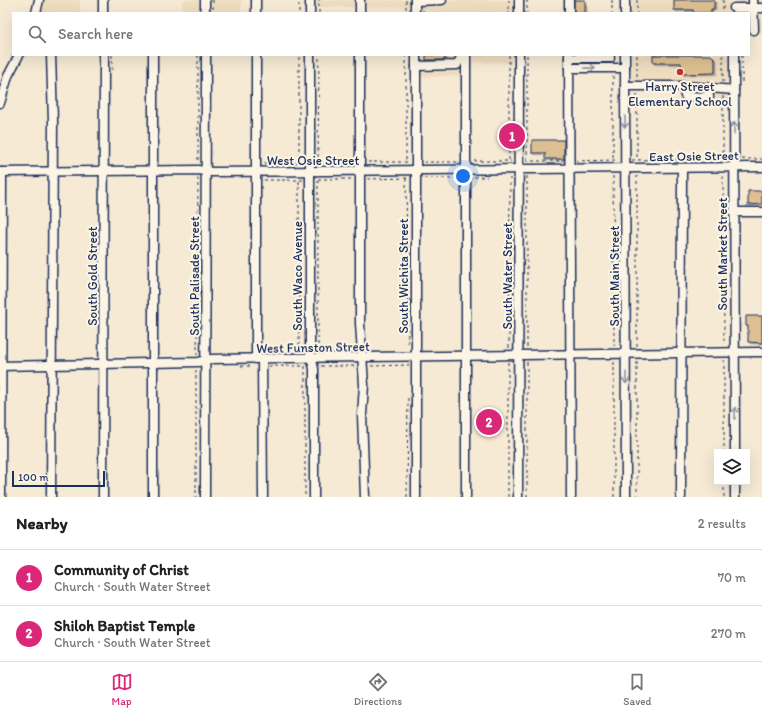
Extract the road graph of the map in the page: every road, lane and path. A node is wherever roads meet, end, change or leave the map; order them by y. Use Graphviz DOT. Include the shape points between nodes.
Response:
graph roads {
  1 [pos="39,0"];
  2 [pos="103,0"];
  3 [pos="205,0"];
  4 [pos="213,0"];
  5 [pos="256,0"];
  6 [pos="300,0"];
  7 [pos="310,0"];
  8 [pos="319,0"];
  9 [pos="360,0"];
  10 [pos="406,0"];
  11 [pos="415,0"];
  12 [pos="442,0"];
  13 [pos="509,0"];
  14 [pos="519,0"];
  15 [pos="527,0"];
  16 [pos="569,0"];
  17 [pos="612,0"];
  18 [pos="625,0"];
  19 [pos="637,0"];
  20 [pos="723,0"];
  21 [pos="756,5"];
  22 [pos="734,7"];
  23 [pos="36,12"];
  24 [pos="103,12"];
  25 [pos="206,12"];
  26 [pos="213,12"];
  27 [pos="256,12"];
  28 [pos="299,12"];
  29 [pos="310,12"];
  30 [pos="319,12"];
  31 [pos="360,12"];
  32 [pos="406,12"];
  33 [pos="415,12"];
  34 [pos="509,12"];
  35 [pos="519,12"];
  36 [pos="527,12"];
  37 [pos="569,12"];
  38 [pos="612,12"];
  39 [pos="625,12"];
  40 [pos="637,12"];
  41 [pos="723,12"];
  42 [pos="754,30"];
  43 [pos="18,56"];
  44 [pos="51,56"];
  45 [pos="104,56"];
  46 [pos="153,56"];
  47 [pos="198,56"];
  48 [pos="206,56"];
  49 [pos="256,56"];
  50 [pos="299,56"];
  51 [pos="310,56"];
  52 [pos="319,56"];
  53 [pos="360,56"];
  54 [pos="406,56"];
  55 [pos="416,56"];
  56 [pos="462,56"];
  57 [pos="466,56"];
  58 [pos="509,56"];
  59 [pos="519,56"];
  60 [pos="527,56"];
  61 [pos="569,56"];
  62 [pos="610,56"];
  63 [pos="625,56"];
  64 [pos="637,56"];
  65 [pos="723,56"];
  66 [pos="734,56"];
  67 [pos="416,66"];
  68 [pos="569,68"];
  69 [pos="612,68"];
  70 [pos="625,68"];
  71 [pos="625,86"];
  72 [pos="637,86"];
  73 [pos="723,89"];
  74 [pos="734,90"];
  75 [pos="0,103"];
  76 [pos="762,159"];
  77 [pos="509,161"];
  78 [pos="360,162"];
  79 [pos="406,162"];
  80 [pos="415,162"];
  81 [pos="465,162"];
  82 [pos="260,163"];
  83 [pos="299,163"];
  84 [pos="309,163"];
  85 [pos="318,163"];
  86 [pos="723,163"];
  87 [pos="734,163"];
  88 [pos="613,164"];
  89 [pos="626,164"];
  90 [pos="638,164"];
  91 [pos="523,165"];
  92 [pos="569,165"];
  93 [pos="762,167"];
  94 [pos="682,168"];
  95 [pos="153,170"];
  96 [pos="466,170"];
  97 [pos="510,170"];
  98 [pos="104,171"];
  99 [pos="202,171"];
  100 [pos="360,171"];
  101 [pos="406,171"];
  102 [pos="415,171"];
  103 [pos="1,172"];
  104 [pos="52,172"];
  105 [pos="256,172"];
  106 [pos="299,172"];
  107 [pos="309,172"];
  108 [pos="318,172"];
  109 [pos="734,212"];
  110 [pos="762,212"];
  111 [pos="318,352"];
  112 [pos="724,352"];
  113 [pos="735,352"];
  114 [pos="762,352"];
  115 [pos="681,353"];
  116 [pos="637,354"];
  117 [pos="571,355"];
  118 [pos="614,355"];
  119 [pos="626,355"];
  120 [pos="508,356"];
  121 [pos="518,356"];
  122 [pos="527,356"];
  123 [pos="466,357"];
  124 [pos="362,358"];
  125 [pos="259,359"];
  126 [pos="302,359"];
  127 [pos="311,359"];
  128 [pos="411,360"];
  129 [pos="205,361"];
  130 [pos="197,362"];
  131 [pos="153,363"];
  132 [pos="103,364"];
  133 [pos="50,365"];
  134 [pos="1,366"];
  135 [pos="408,396"];
  136 [pos="724,449"];
  137 [pos="735,449"];
  138 [pos="724,485"];
  139 [pos="735,485"];
  140 [pos="1,497"];
  141 [pos="51,497"];
  142 [pos="103,497"];
  143 [pos="153,497"];
  144 [pos="196,497"];
  145 [pos="204,497"];
  146 [pos="263,497"];
  147 [pos="305,497"];
  148 [pos="314,497"];
  149 [pos="365,497"];
  150 [pos="407,497"];
  151 [pos="416,497"];
  152 [pos="466,497"];
  153 [pos="508,497"];
  154 [pos="518,497"];
  155 [pos="527,497"];
  156 [pos="571,497"];
  157 [pos="614,497"];
  158 [pos="626,497"];
  159 [pos="637,497"];
  160 [pos="681,497"];
  161 [pos="724,497"];
  162 [pos="735,497"];
  1 -- 23 [label="street"];
  2 -- 24 [label="street"];
  3 -- 25 [label="street"];
  4 -- 26 [label="path"];
  5 -- 27 [label="street"];
  6 -- 28 [label="path"];
  7 -- 29 [label="street"];
  8 -- 30 [label="path"];
  9 -- 31 [label="street"];
  10 -- 32 [label="path"];
  11 -- 12 [label="street"];
  11 -- 33 [label="street"];
  13 -- 34 [label="path"];
  14 -- 35 [label="street"];
  15 -- 36 [label="path"];
  16 -- 37 [label="street"];
  17 -- 38 [label="path"];
  18 -- 39 [label="street"];
  19 -- 40 [label="path"];
  20 -- 41 [label="path"];
  21 -- 22 [label="street"];
  21 -- 42 [label="street"];
  43 -- 75 [label="street" via="8,76"];
  44 -- 104 [label="street"];
  45 -- 98 [label="street, South Gold Street"];
  46 -- 95 [label="street"];
  47 -- 99 [label="path"];
  48 -- 99 [label="street, South Palisade Street"];
  49 -- 105 [label="street"];
  50 -- 83 [label="path"];
  51 -- 84 [label="street, South Waco Avenue"];
  52 -- 85 [label="path"];
  53 -- 78 [label="street"];
  54 -- 79 [label="path"];
  55 -- 67 [label="street, South Wichita Street"];
  56 -- 67 [label="street" via="457,65"];
  57 -- 81 [label="street"];
  58 -- 77 [label="path"];
  59 -- 91 [label="street, South Water Street"];
  60 -- 91 [label="path"];
  61 -- 62 [label="street"];
  61 -- 68 [label="street"];
  62 -- 69 [label="street"];
  63 -- 70 [label="street, South Main Street"];
  64 -- 72 [label="path"];
  65 -- 73 [label="path"];
  66 -- 74 [label="street, South Market Street"];
  67 -- 80 [label="street, South Wichita Street"];
  68 -- 69 [label="street, one-way"];
  68 -- 92 [label="street"];
  69 -- 70 [label="street"];
  69 -- 88 [label="path"];
  70 -- 71 [label="street, South Main Street"];
  71 -- 72 [label="street"];
  71 -- 89 [label="street, South Main Street, one-way"];
  72 -- 73 [label="street"];
  72 -- 90 [label="path"];
  73 -- 74 [label="street"];
  73 -- 86 [label="path"];
  87 -- 74 [label="street, South Market Street, one-way"];
  76 -- 87 [label="path"];
  77 -- 81 [label="path"];
  77 -- 91 [label="path"];
  77 -- 97 [label="path"];
  78 -- 79 [label="path"];
  78 -- 85 [label="path"];
  78 -- 100 [label="street"];
  79 -- 80 [label="path"];
  79 -- 101 [label="path"];
  80 -- 81 [label="path"];
  80 -- 102 [label="street, South Wichita Street"];
  81 -- 96 [label="street"];
  82 -- 83 [label="path"];
  83 -- 84 [label="path"];
  83 -- 106 [label="path"];
  84 -- 85 [label="path"];
  84 -- 107 [label="street, South Waco Avenue"];
  85 -- 108 [label="path"];
  86 -- 87 [label="street, East Osie Street"];
  86 -- 87 [label="path"];
  86 -- 90 [label="path"];
  86 -- 94 [label="street, East Osie Street"];
  86 -- 112 [label="path"];
  87 -- 93 [label="street, East Osie Street"];
  87 -- 109 [label="street, South Market Street"];
  88 -- 89 [label="street, West Osie Street"];
  88 -- 89 [label="path"];
  88 -- 92 [label="street, West Osie Street"];
  88 -- 92 [label="path"];
  88 -- 118 [label="path"];
  89 -- 90 [label="street, East Osie Street"];
  89 -- 90 [label="path"];
  89 -- 119 [label="street, South Main Street"];
  90 -- 94 [label="street, East Osie Street"];
  90 -- 116 [label="path"];
  91 -- 92 [label="street, West Osie Street"];
  91 -- 92 [label="path"];
  91 -- 97 [label="street, West Osie Street"];
  91 -- 121 [label="street, South Water Street"];
  91 -- 122 [label="path"];
  92 -- 117 [label="street"];
  94 -- 115 [label="street"];
  95 -- 98 [label="street, West Osie Street"];
  95 -- 99 [label="street, West Osie Street"];
  95 -- 131 [label="street"];
  96 -- 97 [label="street, West Osie Street"];
  96 -- 102 [label="street, West Osie Street"];
  96 -- 123 [label="street"];
  97 -- 120 [label="path"];
  98 -- 104 [label="street, West Osie Street"];
  98 -- 132 [label="street, South Gold Street"];
  99 -- 105 [label="street, West Osie Street"];
  99 -- 129 [label="street, South Palisade Street"];
  99 -- 130 [label="path"];
  100 -- 101 [label="street, West Osie Street"];
  100 -- 108 [label="street, West Osie Street"];
  100 -- 124 [label="street"];
  101 -- 102 [label="street, West Osie Street"];
  101 -- 128 [label="path"];
  102 -- 128 [label="street, South Wichita Street"];
  103 -- 104 [label="street, West Osie Street"];
  103 -- 134 [label="street"];
  104 -- 133 [label="street"];
  105 -- 106 [label="street, West Osie Street"];
  105 -- 125 [label="street"];
  106 -- 107 [label="street, West Osie Street"];
  106 -- 126 [label="path" via="299,354"];
  107 -- 108 [label="street, West Osie Street"];
  107 -- 127 [label="street, South Waco Avenue"];
  108 -- 111 [label="path"];
  109 -- 110 [label="street"];
  109 -- 113 [label="street, South Market Street"];
  112 -- 113 [label="street, West Funston Street"];
  112 -- 115 [label="street, West Funston Street"];
  112 -- 136 [label="path"];
  113 -- 114 [label="street, West Funston Street"];
  137 -- 113 [label="street, South Market Street, one-way"];
  115 -- 116 [label="street, West Funston Street"];
  115 -- 160 [label="street"];
  116 -- 119 [label="street, West Funston Street"];
  116 -- 159 [label="path"];
  117 -- 118 [label="street, West Funston Street"];
  117 -- 122 [label="street, West Funston Street"];
  117 -- 156 [label="street"];
  118 -- 119 [label="street, West Funston Street"];
  118 -- 157 [label="path"];
  119 -- 158 [label="street, South Main Street, one-way"];
  120 -- 121 [label="street, West Funston Street"];
  120 -- 123 [label="street, West Funston Street"];
  120 -- 153 [label="path"];
  121 -- 122 [label="street, West Funston Street"];
  121 -- 154 [label="street, South Water Street"];
  122 -- 155 [label="path"];
  123 -- 128 [label="street, West Funston Street"];
  123 -- 152 [label="street"];
  124 -- 127 [label="street, West Funston Street"];
  124 -- 128 [label="street, West Funston Street"];
  124 -- 149 [label="street"];
  125 -- 126 [label="street, West Funston Street"];
  125 -- 129 [label="street, West Funston Street"];
  125 -- 146 [label="street"];
  126 -- 127 [label="street, West Funston Street"];
  126 -- 147 [label="path" via="305,366"];
  127 -- 148 [label="street, South Waco Avenue" via="314,369"];
  128 -- 151 [label="street, South Wichita Street"];
  129 -- 130 [label="street, West Funston Street"];
  129 -- 145 [label="street, South Palisade Street"];
  130 -- 131 [label="street, West Funston Street"];
  130 -- 144 [label="path"];
  131 -- 132 [label="street, West Funston Street"];
  131 -- 143 [label="street"];
  132 -- 133 [label="street, West Funston Street"];
  132 -- 142 [label="street, South Gold Street"];
  133 -- 134 [label="street, West Funston Street"];
  133 -- 141 [label="street"];
  134 -- 140 [label="street"];
  135 -- 150 [label="path"];
  138 -- 161 [label="path"];
  139 -- 162 [label="street"];
}
